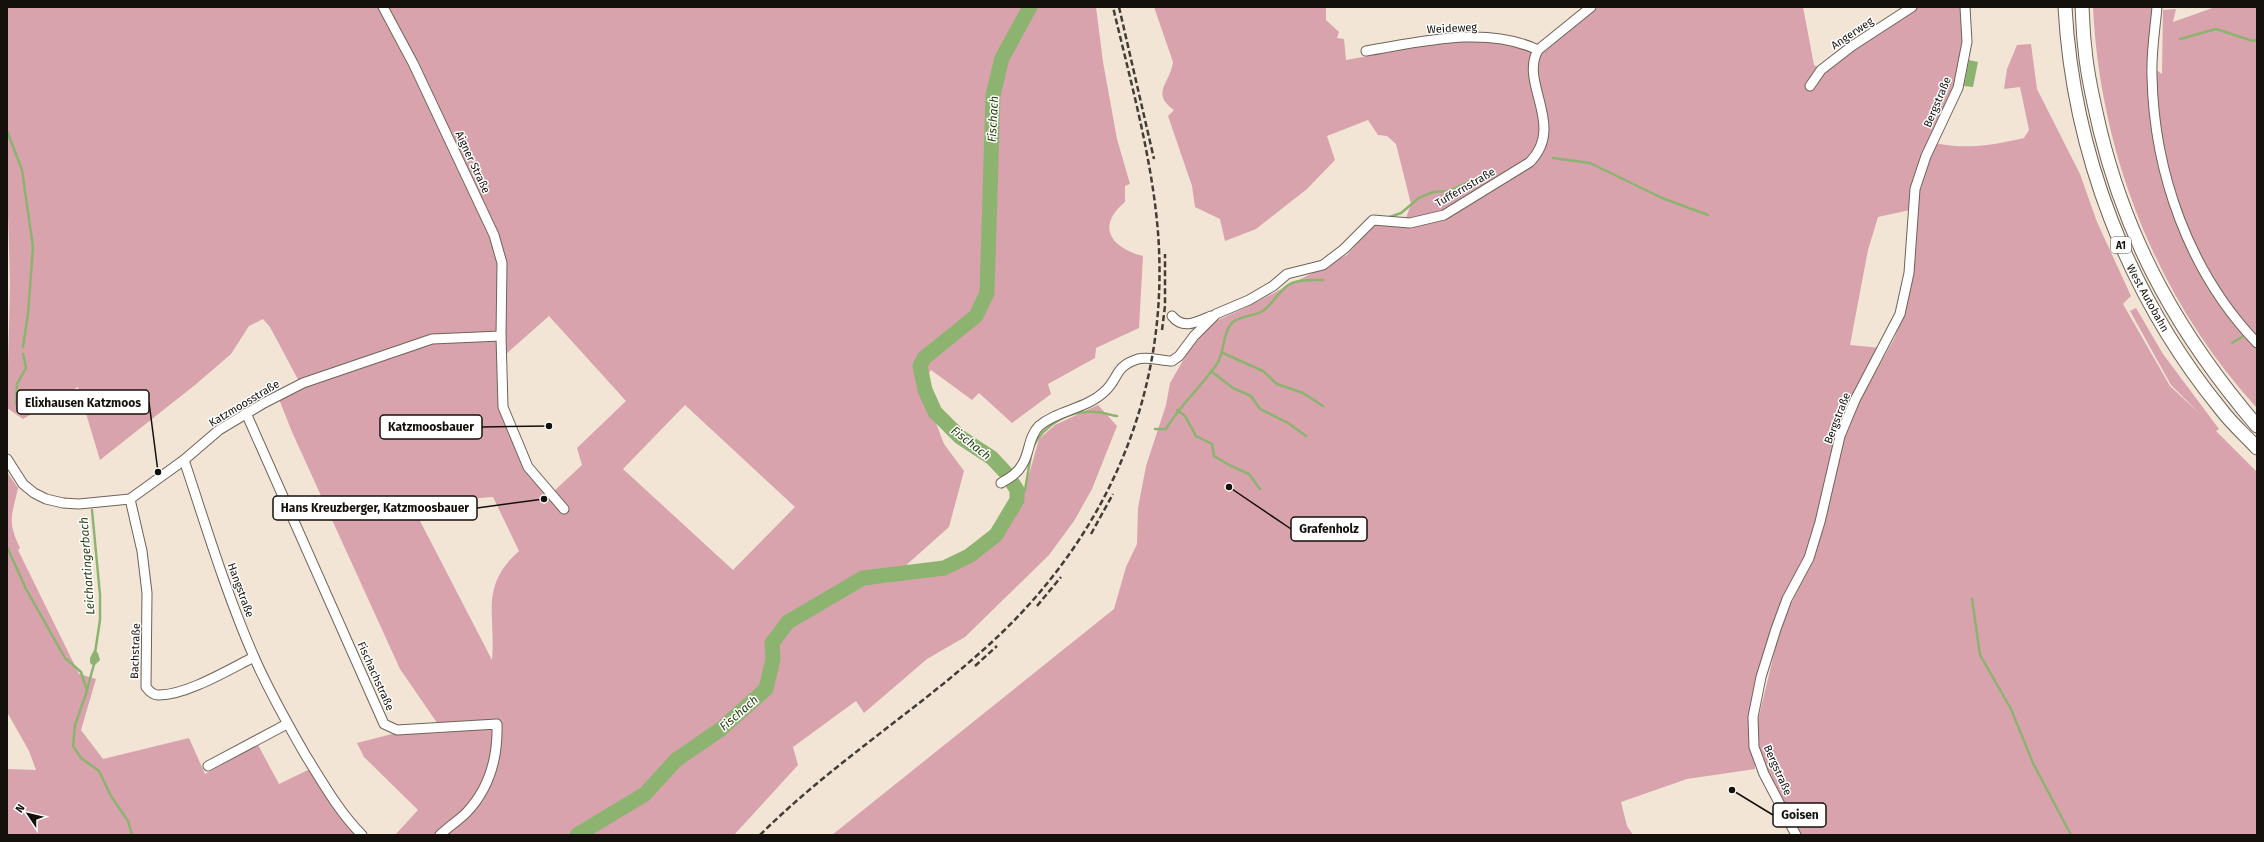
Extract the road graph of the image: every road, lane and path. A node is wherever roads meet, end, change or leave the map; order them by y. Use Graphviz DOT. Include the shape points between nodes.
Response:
graph roads {
  1 [pos="383,7"];
  2 [pos="1591,7"];
  3 [pos="1912,7"];
  4 [pos="1965,7"];
  5 [pos="2065,7"];
  6 [pos="2082,7"];
  7 [pos="2158,7"];
  8 [pos="1538,50"];
  9 [pos="1366,51"];
  10 [pos="1810,86"];
  11 [pos="1216,314"];
  12 [pos="1172,316"];
  13 [pos="501,336"];
  14 [pos="2257,343"];
  15 [pos="246,414"];
  16 [pos="2257,426"];
  17 [pos="2257,448"];
  18 [pos="7,460"];
  19 [pos="184,460"];
  20 [pos="1002,483"];
  21 [pos="130,499"];
  22 [pos="564,509"];
  23 [pos="254,657"];
  24 [pos="287,724"];
  25 [pos="208,766"];
  26 [pos="362,835"];
  27 [pos="440,835"];
  28 [pos="1796,835"];
  1 -- 13 [label="street, Aigner Straße" via="413,63 494,235 502,263"];
  2 -- 8 [label="street"];
  3 -- 10 [label="street, Angerweg" via="1820,70"];
  4 -- 28 [label="street, Bergstraße" via="1967,42 1958,88 1926,156 1915,189 1909,274 1900,314 1855,400 1840,436 1809,558 1787,599 1776,629 1754,710 1754,747 1764,774"];
  5 -- 17 [label="highway, West Autobahn / A1" via="2071,69 2079,113 2108,214 2125,254 2159,320 2190,367 2220,409"];
  6 -- 16 [label="highway, West Autobahn / A1" via="2092,96 2112,174 2131,228 2149,268 2181,325 2206,363"];
  7 -- 14 [label="street" via="2153,47 2153,97 2162,162 2170,194 2185,232 2208,277 2227,306"];
  8 -- 9 [label="street, Weideweg" via="1506,39 1459,38"];
  8 -- 11 [label="street, Tuffernstraße" via="1533,62 1533,73 1544,119 1544,134 1540,149 1530,162 1444,215 1410,224 1374,220 1344,250 1323,264 1287,274 1249,300"];
  11 -- 12 [label="street" via="1183,325 1177,323"];
  11 -- 20 [label="street, Tuffernstraße" via="1172,362 1140,358 1129,363 1117,372 1105,392 1039,426 1033,434 1023,465"];
  13 -- 15 [label="street, Katzmoosstraße" via="432,339 410,345 303,384"];
  13 -- 22 [label="street, Aigner Straße" via="502,394 507,418 532,474"];
  15 -- 19 [label="street, Katzmoosstraße" via="219,430"];
  15 -- 27 [label="street, Fischachstraße" via="384,724 397,730 497,724 498,743 493,768 483,792 465,814"];
  18 -- 21 [label="street" via="23,484 34,494 46,499 79,504"];
  19 -- 21 [label="street, Katzmoosstraße"];
  19 -- 23 [label="street, Hangstraße" via="228,591"];
  21 -- 23 [label="street, Bachstraße" via="142,551 147,593 146,687 150,693 157,696 169,694 205,682"];
  23 -- 24 [label="street, Hangstraße"];
  24 -- 25 [label="street"];
  24 -- 26 [label="street, Hangstraße" via="336,804"];
}
